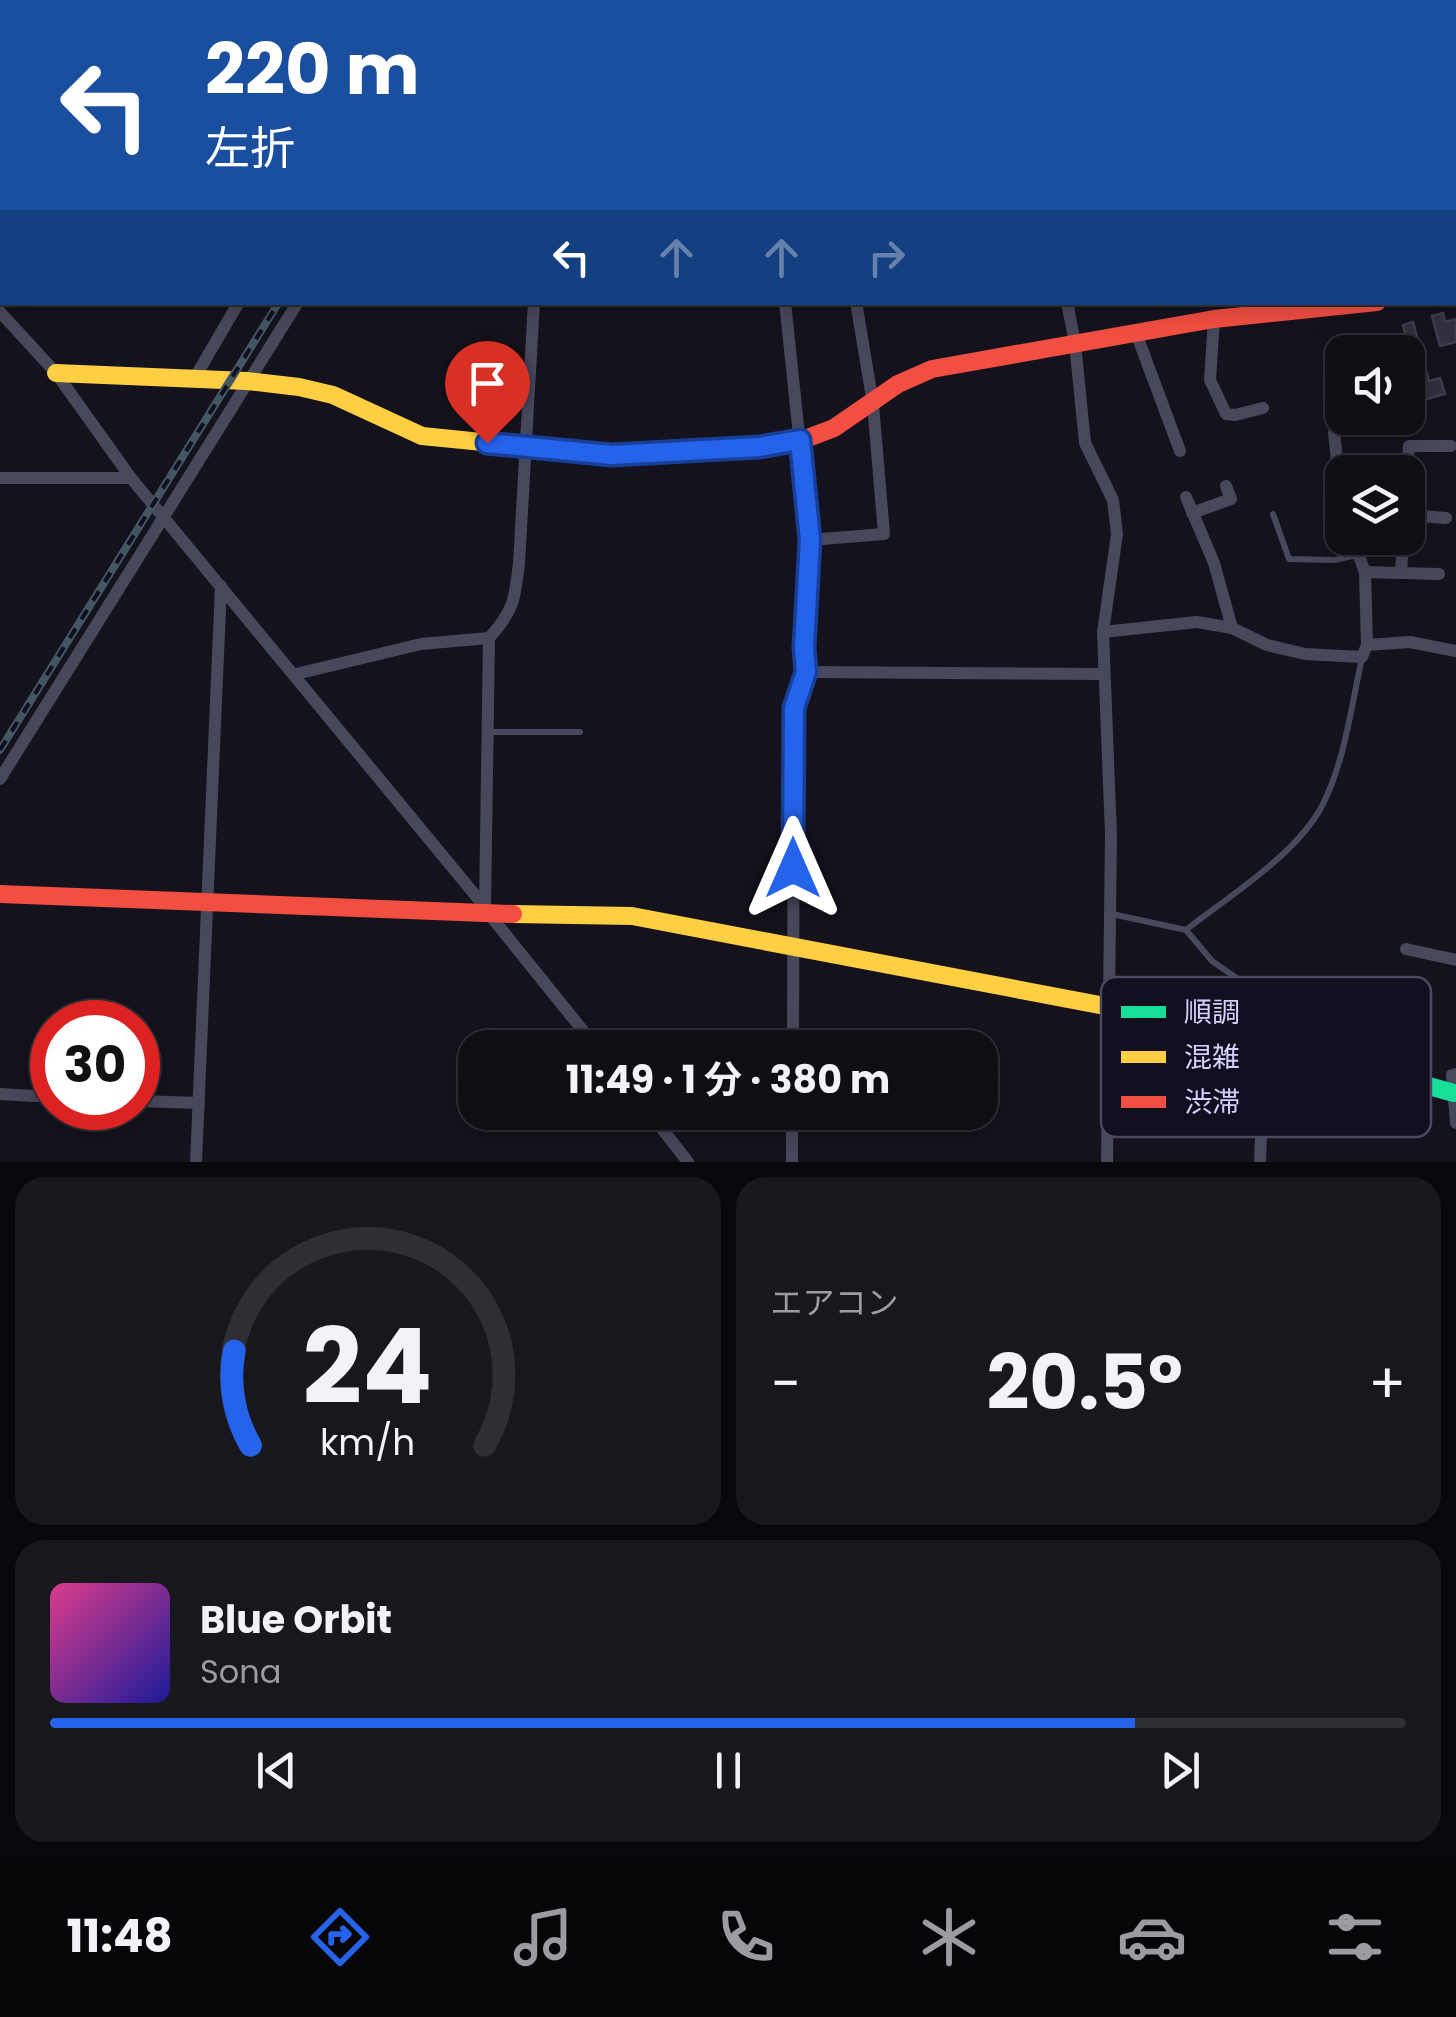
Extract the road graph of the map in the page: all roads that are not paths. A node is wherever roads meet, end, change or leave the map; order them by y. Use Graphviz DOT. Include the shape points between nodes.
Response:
graph roads {
  1 [pos="237,305"];
  2 [pos="296,305"];
  3 [pos="534,305"];
  4 [pos="785,305"];
  5 [pos="856,305"];
  6 [pos="1068,305"];
  7 [pos="1349,305"];
  8 [pos="0,312"];
  9 [pos="1214,319"];
  10 [pos="1136,333"];
  11 [pos="1075,343"];
  12 [pos="56,374"];
  13 [pos="194,379"];
  14 [pos="248,382"];
  15 [pos="873,404"];
  16 [pos="1263,408"];
  17 [pos="800,440"];
  18 [pos="1451,446"];
  19 [pos="526,447"];
  20 [pos="1180,452"];
  21 [pos="1408,455"];
  22 [pos="0,478"];
  23 [pos="131,478"];
  24 [pos="1226,486"];
  25 [pos="1186,497"];
  26 [pos="1192,512"];
  27 [pos="1274,514"];
  28 [pos="165,516"];
  29 [pos="1425,516"];
  30 [pos="1446,518"];
  31 [pos="810,540"];
  32 [pos="1358,555"];
  33 [pos="1402,555"];
  34 [pos="1366,572"];
  35 [pos="1401,573"];
  36 [pos="1439,574"];
  37 [pos="221,586"];
  38 [pos="1232,628"];
  39 [pos="1103,632"];
  40 [pos="489,638"];
  41 [pos="1365,651"];
  42 [pos="1456,651"];
  43 [pos="806,672"];
  44 [pos="296,674"];
  45 [pos="1103,674"];
  46 [pos="489,732"];
  47 [pos="580,732"];
  48 [pos="0,779"];
  49 [pos="0,894"];
  50 [pos="206,904"];
  51 [pos="487,910"];
  52 [pos="1112,914"];
  53 [pos="1186,930"];
  54 [pos="793,945"];
  55 [pos="1406,949"];
  56 [pos="1456,958"];
  57 [pos="1109,977"];
  58 [pos="1234,977"];
  59 [pos="1101,1008"];
  60 [pos="584,1030"];
  61 [pos="792,1030"];
  62 [pos="1455,1077"];
  63 [pos="0,1094"];
  64 [pos="30,1096"];
  65 [pos="160,1102"];
  66 [pos="199,1104"];
  67 [pos="1456,1123"];
  68 [pos="663,1130"];
  69 [pos="792,1130"];
  70 [pos="1261,1137"];
  71 [pos="196,1162"];
  72 [pos="688,1162"];
  73 [pos="792,1162"];
  74 [pos="1260,1162"];
  1 -- 13 [label="street"];
  2 -- 14 [label="street"];
  3 -- 19 [label="street"];
  4 -- 17 [label="street"];
  5 -- 15 [label="street"];
  6 -- 11 [label="street"];
  7 -- 9 [label="street"];
  8 -- 12 [label="street"];
  9 -- 10 [label="street"];
  9 -- 16 [label="street" via="1210,380 1226,414"];
  10 -- 11 [label="street"];
  10 -- 20 [label="street"];
  11 -- 15 [label="street" via="932,369"];
  11 -- 39 [label="street" via="1085,443 1113,500 1118,534"];
  12 -- 13 [label="street"];
  12 -- 23 [label="street"];
  13 -- 14 [label="street"];
  14 -- 19 [label="street" via="333,395 422,436"];
  14 -- 28 [label="street"];
  15 -- 17 [label="street"];
  15 -- 31 [label="street" via="884,534"];
  17 -- 19 [label="street" via="612,455"];
  17 -- 31 [label="street"];
  18 -- 21 [label="street" via="1409,446"];
  19 -- 40 [label="street" via="515,600"];
  22 -- 23 [label="street"];
  23 -- 28 [label="street"];
  24 -- 26 [label="street" via="1231,499"];
  25 -- 26 [label="street"];
  26 -- 38 [label="street"];
  27 -- 32 [label="lane" via="1289,559"];
  28 -- 37 [label="street"];
  28 -- 48 [label="street"];
  29 -- 30 [label="street"];
  31 -- 43 [label="street"];
  32 -- 34 [label="street"];
  33 -- 35 [label="street"];
  34 -- 35 [label="street"];
  34 -- 41 [label="street"];
  35 -- 36 [label="street"];
  37 -- 44 [label="street"];
  37 -- 50 [label="street"];
  38 -- 39 [label="street" via="1198,622"];
  38 -- 41 [label="street" via="1267,646 1305,654"];
  39 -- 45 [label="street"];
  40 -- 44 [label="street" via="421,644"];
  40 -- 46 [label="street"];
  41 -- 42 [label="street" via="1410,642"];
  41 -- 53 [label="lane" via="1340,759 1321,808 1286,851"];
  43 -- 45 [label="street"];
  43 -- 54 [label="street" via="794,708"];
  44 -- 51 [label="street"];
  45 -- 52 [label="street"];
  46 -- 47 [label="lane"];
  46 -- 51 [label="street"];
  49 -- 50 [label="street"];
  50 -- 51 [label="street"];
  50 -- 66 [label="street"];
  51 -- 54 [label="street" via="632,916"];
  51 -- 60 [label="street"];
  52 -- 53 [label="lane"];
  52 -- 57 [label="street"];
  53 -- 58 [label="lane"];
  54 -- 59 [label="street"];
  54 -- 61 [label="street"];
  55 -- 56 [label="street"];
  62 -- 67 [label="street"];
  63 -- 64 [label="street"];
  65 -- 66 [label="street"];
  66 -- 71 [label="street"];
  68 -- 72 [label="street"];
  69 -- 73 [label="street"];
  70 -- 74 [label="street"];
}
